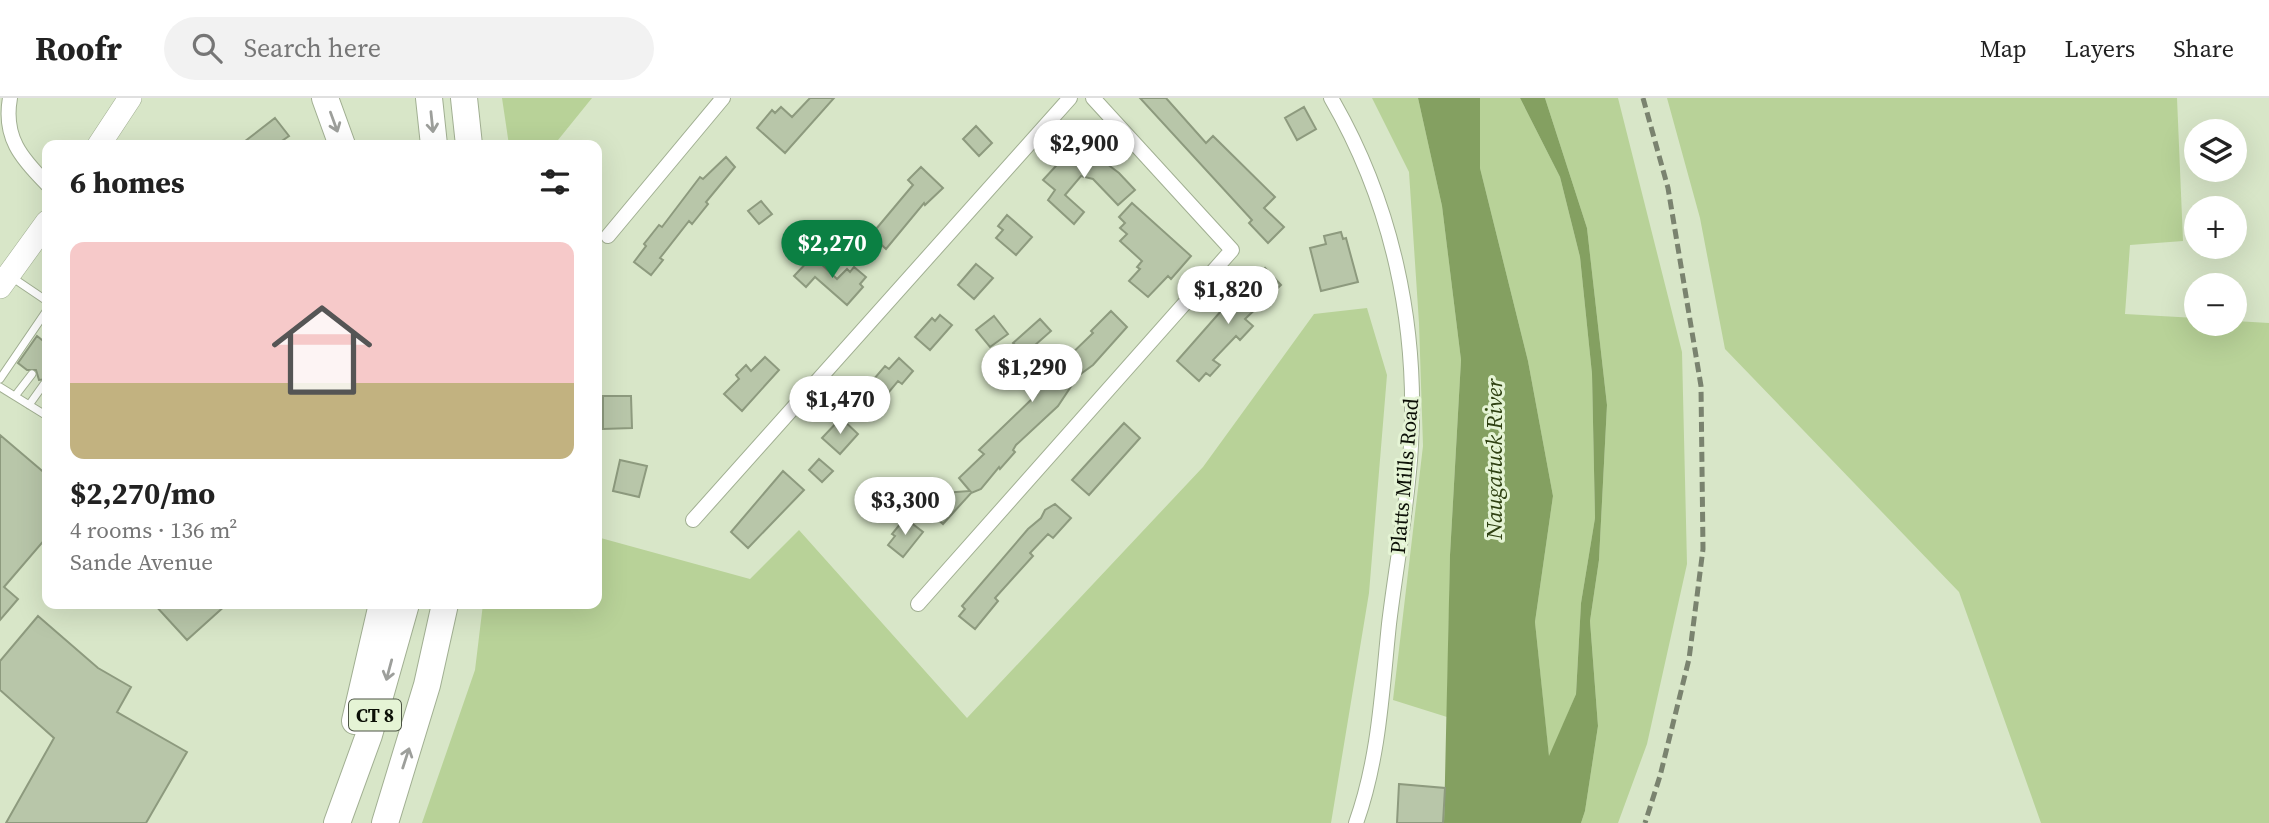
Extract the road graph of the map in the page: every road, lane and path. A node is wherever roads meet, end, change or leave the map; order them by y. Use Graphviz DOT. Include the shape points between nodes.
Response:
graph roads {
  1 [pos="10,98"];
  2 [pos="130,98"];
  3 [pos="325,98"];
  4 [pos="429,98"];
  5 [pos="464,98"];
  6 [pos="478,98"];
  7 [pos="723,98"];
  8 [pos="1070,98"];
  9 [pos="1093,98"];
  10 [pos="1331,98"];
  11 [pos="102,140"];
  12 [pos="340,140"];
  13 [pos="433,140"];
  14 [pos="469,140"];
  15 [pos="479,140"];
  16 [pos="42,179"];
  17 [pos="42,230"];
  18 [pos="608,236"];
  19 [pos="5,281"];
  20 [pos="42,298"];
  21 [pos="42,317"];
  22 [pos="32,374"];
  23 [pos="0,379"];
  24 [pos="0,387"];
  25 [pos="42,387"];
  26 [pos="15,396"];
  27 [pos="29,405"];
  28 [pos="42,413"];
  29 [pos="693,520"];
  30 [pos="918,604"];
  31 [pos="382,609"];
  32 [pos="405,609"];
  33 [pos="444,609"];
  34 [pos="322,823"];
  35 [pos="337,823"];
  36 [pos="385,823"];
  37 [pos="1356,823"];
  1 -- 16 [label="street" via="7,119 16,151"];
  2 -- 11 [label="main road"];
  3 -- 12 [label="highway, one-way"];
  4 -- 13 [label="highway, one-way"];
  5 -- 14 [label="highway"];
  6 -- 15 [label="highway"];
  7 -- 18 [label="street"];
  8 -- 29 [label="street"];
  9 -- 30 [label="street" via="1232,250"];
  10 -- 37 [label="street, Platts Mills Road" via="1361,153 1383,211 1405,310 1412,383 1408,482 1379,728"];
  17 -- 19 [label="main road"];
  19 -- 20 [label="lane"];
  21 -- 23 [label="lane"];
  22 -- 26 [label="lane"];
  24 -- 26 [label="lane"];
  25 -- 27 [label="lane"];
  26 -- 27 [label="lane"];
  27 -- 28 [label="lane"];
  31 -- 34 [label="highway" via="360,706"];
  32 -- 35 [label="highway, CT 8, one-way"];
  36 -- 33 [label="highway, CT 8, one-way" via="427,685"];
}
